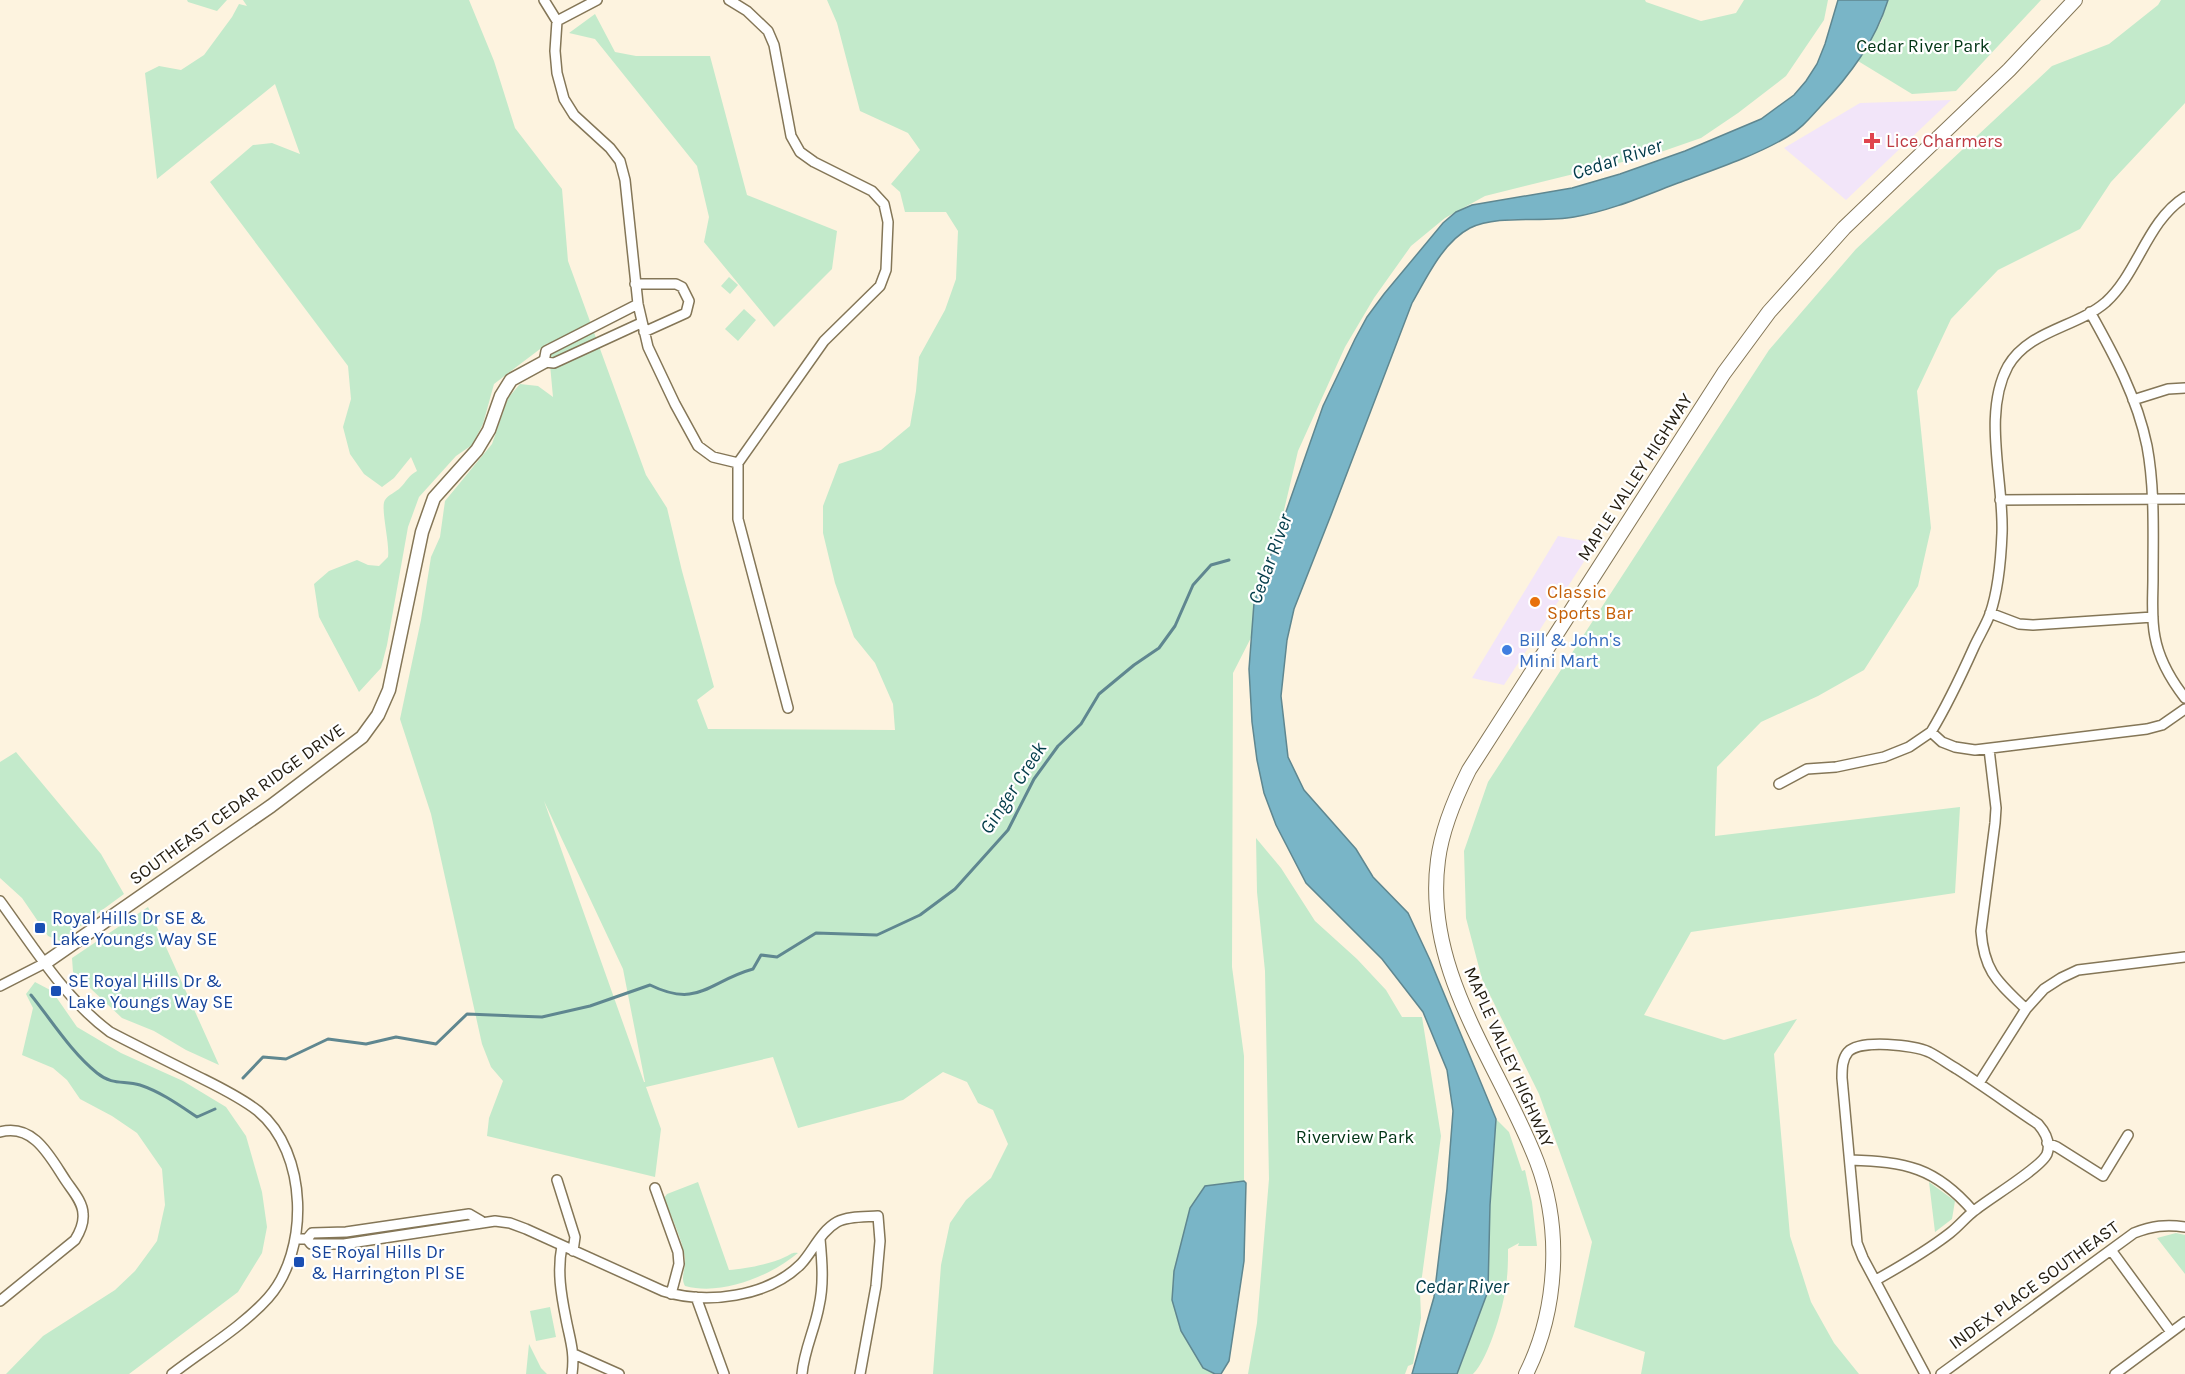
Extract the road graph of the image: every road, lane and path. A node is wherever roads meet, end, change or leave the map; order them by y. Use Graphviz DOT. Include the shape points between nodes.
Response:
graph roads {
  1 [pos="544,0"];
  2 [pos="597,0"];
  3 [pos="729,0"];
  4 [pos="2075,0"];
  5 [pos="557,21"];
  6 [pos="2185,197"];
  7 [pos="635,284"];
  8 [pos="638,304"];
  9 [pos="2090,312"];
  10 [pos="642,328"];
  11 [pos="544,362"];
  12 [pos="2185,388"];
  13 [pos="2133,400"];
  14 [pos="738,463"];
  15 [pos="2153,499"];
  16 [pos="2185,499"];
  17 [pos="2000,500"];
  18 [pos="1990,614"];
  19 [pos="2153,617"];
  20 [pos="2185,698"];
  21 [pos="788,708"];
  22 [pos="2185,709"];
  23 [pos="1931,732"];
  24 [pos="1989,749"];
  25 [pos="1779,784"];
  26 [pos="0,901"];
  27 [pos="2185,957"];
  28 [pos="45,963"];
  29 [pos="0,986"];
  30 [pos="2026,1009"];
  31 [pos="1979,1083"];
  32 [pos="0,1132"];
  33 [pos="2128,1136"];
  34 [pos="2047,1143"];
  35 [pos="1850,1160"];
  36 [pos="557,1180"];
  37 [pos="655,1188"];
  38 [pos="1973,1211"];
  39 [pos="2185,1227"];
  40 [pos="295,1239"];
  41 [pos="820,1239"];
  42 [pos="562,1246"];
  43 [pos="2111,1250"];
  44 [pos="573,1251"];
  45 [pos="1876,1280"];
  46 [pos="671,1294"];
  47 [pos="696,1297"];
  48 [pos="0,1301"];
  49 [pos="2185,1322"];
  50 [pos="2171,1332"];
  51 [pos="574,1354"];
  52 [pos="172,1374"];
  53 [pos="572,1374"];
  54 [pos="619,1374"];
  55 [pos="724,1374"];
  56 [pos="802,1374"];
  57 [pos="860,1374"];
  58 [pos="1526,1374"];
  59 [pos="1925,1374"];
  60 [pos="1941,1374"];
  61 [pos="2115,1374"];
  1 -- 5 [label="street"];
  2 -- 5 [label="street"];
  3 -- 14 [label="street" via="768,31 791,136 800,152 872,191 884,204 888,222 886,270 880,286 824,341"];
  4 -- 58 [label="main road, MAPLE VALLEY HIGHWAY" via="2009,70 1844,228 1790,286 1742,347 1473,763 1451,810 1438,860 1438,923 1446,959 1467,1016 1538,1164 1551,1222 1550,1296"];
  5 -- 7 [label="street" via="555,51 564,99 620,161"];
  6 -- 9 [label="street" via="2166,214 2115,291"];
  7 -- 8 [label="street"];
  7 -- 10 [label="street, SOUTHEAST CEDAR RIDGE DRIVE" via="676,285 682,287 689,301 686,313"];
  8 -- 10 [label="street"];
  8 -- 11 [label="street, SOUTHEAST CEDAR RIDGE DRIVE" via="546,351"];
  9 -- 13 [label="street"];
  9 -- 17 [label="street" via="2024,346 2008,366 1996,408"];
  10 -- 11 [label="street, SOUTHEAST CEDAR RIDGE DRIVE" via="554,363"];
  10 -- 14 [label="street" via="698,446 712,457"];
  11 -- 28 [label="street, SOUTHEAST CEDAR RIDGE DRIVE" via="511,380 477,450 434,498 422,532 389,690 362,737 271,806"];
  12 -- 13 [label="street" via="2168,388"];
  13 -- 15 [label="street" via="2147,446"];
  14 -- 21 [label="street" via="738,519"];
  15 -- 16 [label="street"];
  15 -- 17 [label="street"];
  15 -- 19 [label="street"];
  17 -- 18 [label="street" via="2001,554"];
  18 -- 19 [label="street" via="2033,625"];
  18 -- 23 [label="street" via="1958,685"];
  19 -- 20 [label="street" via="2155,638 2169,676"];
  22 -- 24 [label="street" via="2162,725 2147,729"];
  23 -- 24 [label="street" via="1955,747"];
  23 -- 25 [label="street" via="1884,757 1807,769"];
  24 -- 30 [label="street" via="1996,808 1982,947 1997,981"];
  26 -- 28 [label="street"];
  27 -- 30 [label="street" via="2078,970 2044,989"];
  28 -- 29 [label="street"];
  28 -- 40 [label="street" via="91,1018 110,1032 259,1112 285,1149 292,1170 297,1194"];
  30 -- 31 [label="street"];
  31 -- 34 [label="street" via="2038,1124"];
  31 -- 35 [label="street" via="1928,1052 1877,1044 1858,1046 1848,1052 1843,1063"];
  32 -- 48 [label="street" via="16,1130 42,1144 84,1212 75,1240"];
  33 -- 34 [label="street" via="2103,1176"];
  34 -- 38 [label="street" via="2047,1154 2037,1166"];
  35 -- 38 [label="street" via="1888,1161 1918,1168 1953,1190"];
  35 -- 45 [label="street" via="1857,1243"];
  36 -- 44 [label="street" via="575,1237"];
  37 -- 46 [label="street" via="678,1252"];
  38 -- 45 [label="street" via="1951,1232"];
  39 -- 43 [label="street, INDEX PLACE SOUTHEAST" via="2152,1226 2134,1233"];
  40 -- 42 [label="street" via="307,1239 312,1233 346,1232 469,1214 481,1221 510,1223"];
  40 -- 52 [label="street" via="289,1262 269,1296"];
  41 -- 47 [label="street" via="800,1264 770,1285 728,1296"];
  41 -- 56 [label="street" via="822,1286"];
  41 -- 57 [label="street" via="838,1222 878,1216 876,1286"];
  42 -- 44 [label="street"];
  42 -- 51 [label="street" via="559,1282"];
  43 -- 50 [label="street"];
  43 -- 60 [label="street, INDEX PLACE SOUTHEAST"];
  44 -- 46 [label="street"];
  45 -- 59 [label="street"];
  46 -- 47 [label="street"];
  47 -- 55 [label="street"];
  49 -- 50 [label="street"];
  50 -- 61 [label="street"];
  51 -- 53 [label="street"];
  51 -- 54 [label="street"];
}
